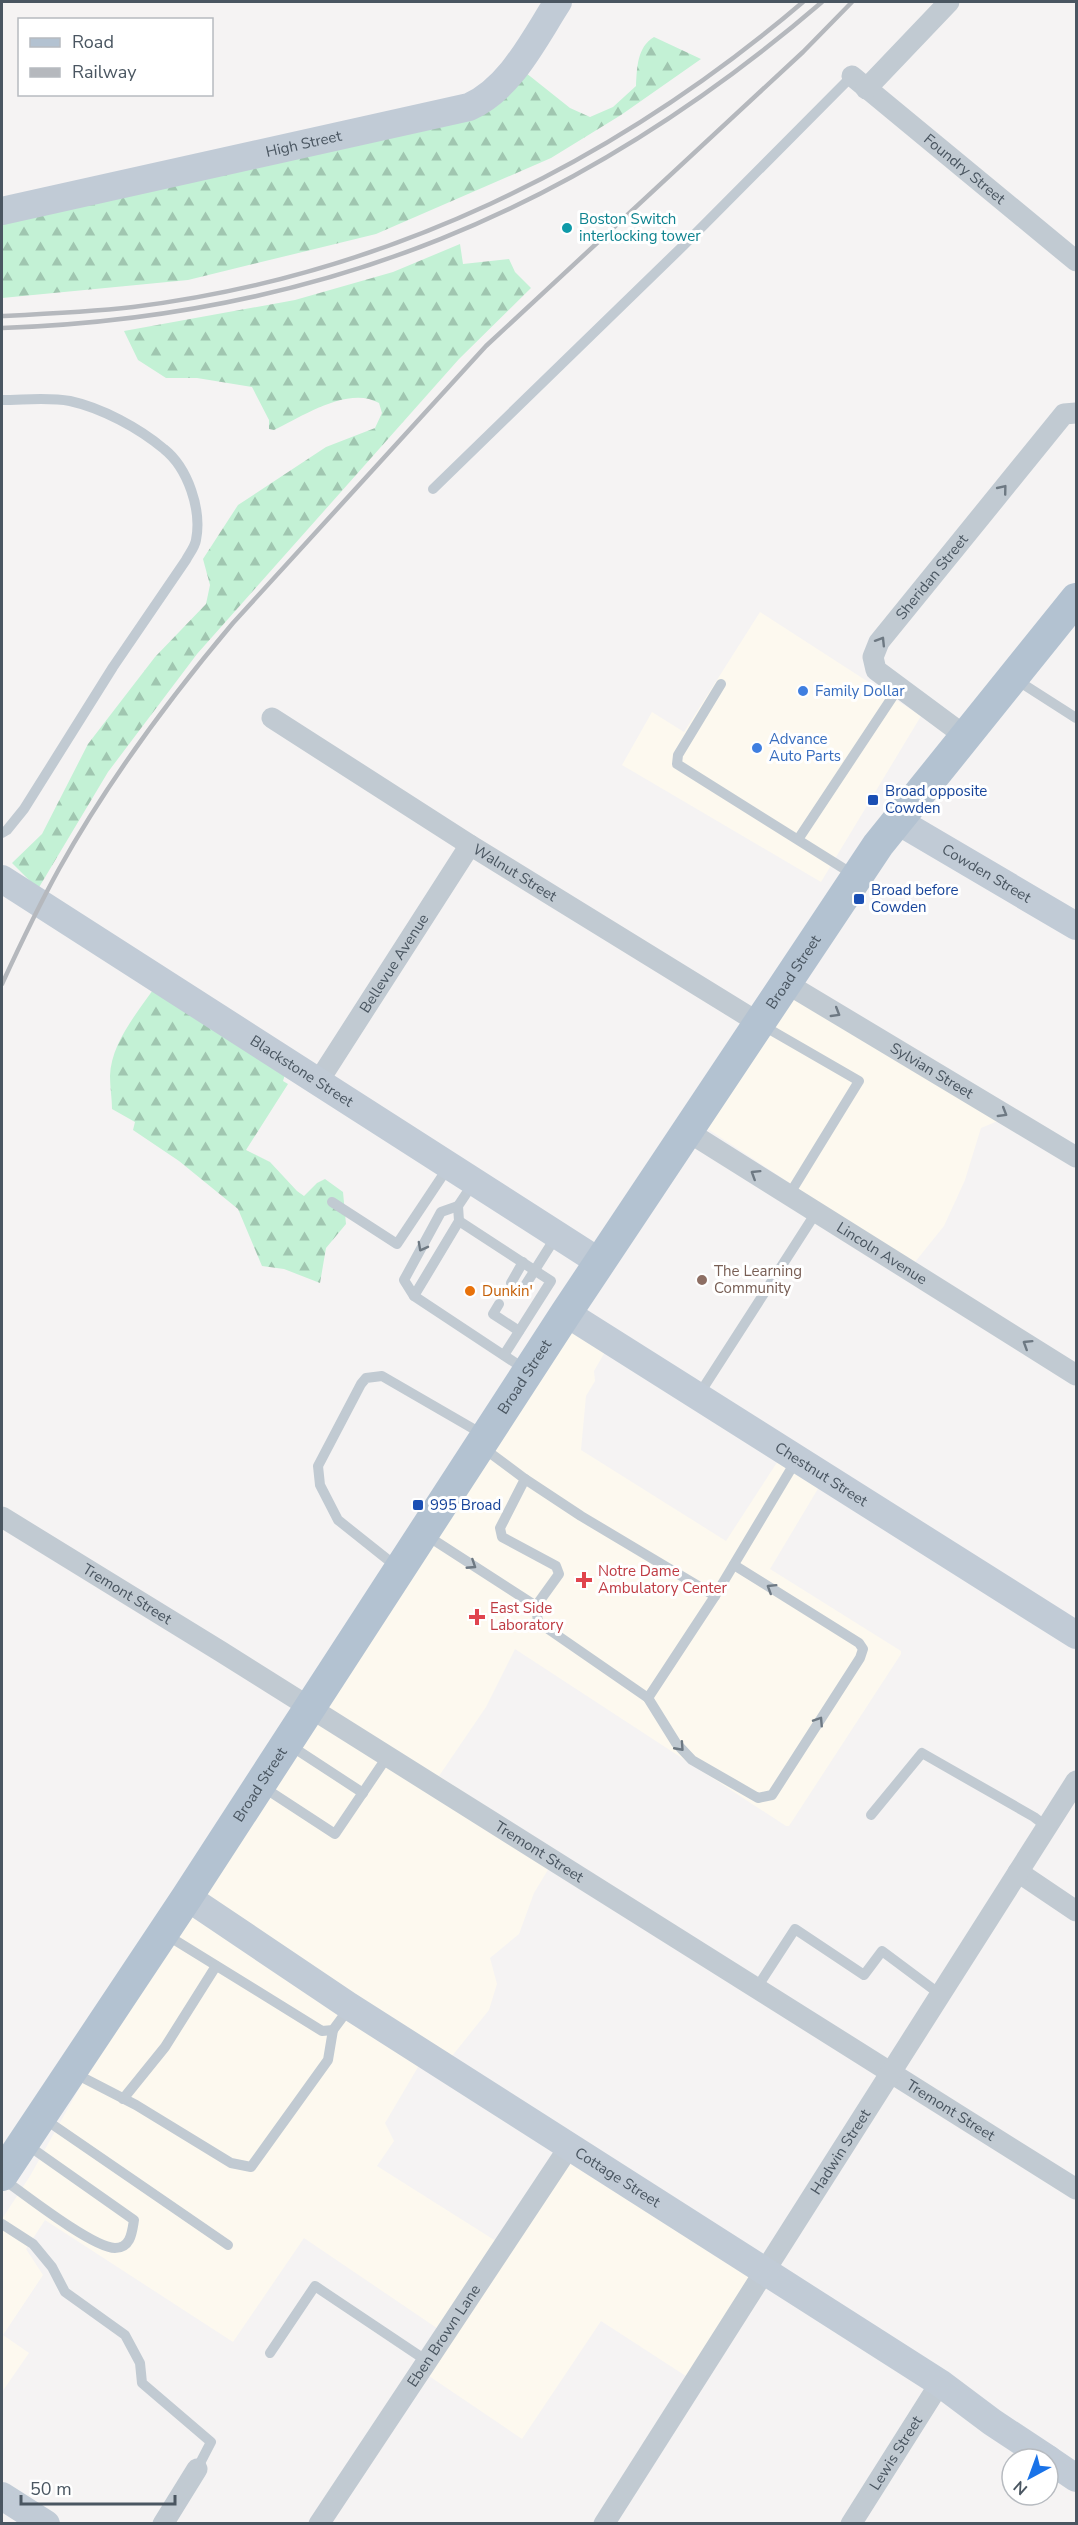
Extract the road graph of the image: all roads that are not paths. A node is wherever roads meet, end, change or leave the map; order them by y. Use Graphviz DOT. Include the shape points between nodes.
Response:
graph roads {
  1 [pos="558,2"];
  2 [pos="949,2"];
  3 [pos="859,83"];
  4 [pos="2,211"];
  5 [pos="1077,261"];
  6 [pos="2,400"];
  7 [pos="1077,413"];
  8 [pos="433,489"];
  9 [pos="1077,599"];
  10 [pos="1012,677"];
  11 [pos="721,684"];
  12 [pos="900,687"];
  13 [pos="272,717"];
  14 [pos="1077,718"];
  15 [pos="965,736"];
  16 [pos="896,820"];
  17 [pos="2,833"];
  18 [pos="799,838"];
  19 [pos="470,845"];
  20 [pos="857,877"];
  21 [pos="2,879"];
  22 [pos="1077,927"];
  23 [pos="786,983"];
  24 [pos="759,1023"];
  25 [pos="318,1082"];
  26 [pos="687,1131"];
  27 [pos="1077,1157"];
  28 [pos="450,1166"];
  29 [pos="474,1182"];
  30 [pos="789,1195"];
  31 [pos="332,1202"];
  32 [pos="458,1206"];
  33 [pos="816,1211"];
  34 [pos="459,1221"];
  35 [pos="557,1235"];
  36 [pos="523,1262"];
  37 [pos="601,1263"];
  38 [pos="535,1270"];
  39 [pos="511,1283"];
  40 [pos="521,1292"];
  41 [pos="564,1294"];
  42 [pos="414,1296"];
  43 [pos="499,1304"];
  44 [pos="509,1311"];
  45 [pos="503,1321"];
  46 [pos="519,1331"];
  47 [pos="516,1363"];
  48 [pos="1077,1376"];
  49 [pos="697,1396"];
  50 [pos="483,1441"];
  51 [pos="797,1459"];
  52 [pos="525,1479"];
  53 [pos="2,1517"];
  54 [pos="423,1534"];
  55 [pos="734,1565"];
  56 [pos="400,1569"];
  57 [pos="715,1596"];
  58 [pos="536,1606"];
  59 [pos="1077,1635"];
  60 [pos="648,1698"];
  61 [pos="310,1708"];
  62 [pos="287,1744"];
  63 [pos="387,1757"];
  64 [pos="1077,1781"];
  65 [pos="260,1786"];
  66 [pos="363,1793"];
  67 [pos="871,1815"];
  68 [pos="1047,1827"];
  69 [pos="1018,1872"];
  70 [pos="187,1897"];
  71 [pos="1077,1911"];
  72 [pos="163,1933"];
  73 [pos="216,1966"];
  74 [pos="756,1989"];
  75 [pos="941,1995"];
  76 [pos="350,2007"];
  77 [pos="333,2030"];
  78 [pos="71,2071"];
  79 [pos="891,2073"];
  80 [pos="123,2099"];
  81 [pos="40,2116"];
  82 [pos="23,2142"];
  83 [pos="569,2147"];
  84 [pos="2,2176"];
  85 [pos="1077,2189"];
  86 [pos="2,2224"];
  87 [pos="228,2245"];
  88 [pos="766,2271"];
  89 [pos="270,2353"];
  90 [pos="427,2361"];
  91 [pos="940,2383"];
  92 [pos="1030,2447"];
  93 [pos="1060,2467"];
  94 [pos="197,2469"];
  95 [pos="1077,2478"];
  96 [pos="2,2496"];
  97 [pos="46,2523"];
  98 [pos="163,2523"];
  99 [pos="319,2523"];
  100 [pos="604,2523"];
  101 [pos="851,2523"];
  1 -- 4 [label="street, High Street" via="507,77 489,96 469,107"];
  2 -- 3 [label="street"];
  3 -- 5 [label="street, Foundry Street"];
  3 -- 8 [label="lane" via="684,245"];
  6 -- 17 [label="lane" via="71,402 141,433 164,449 183,474 194,502 197,526 196,542 186,560 113,667 24,810"];
  12 -- 7 [label="street, Sheridan Street, one-way" via="876,670 873,657 879,642 1064,414"];
  9 -- 10 [label="main road, Broad Street"];
  10 -- 14 [label="lane"];
  10 -- 15 [label="main road, Broad Street"];
  11 -- 18 [label="lane" via="678,755 677,764"];
  12 -- 15 [label="street, Sheridan Street"];
  12 -- 18 [label="lane"];
  13 -- 19 [label="street, Walnut Street"];
  15 -- 16 [label="main road, Broad Street"];
  16 -- 20 [label="main road, Broad Street"];
  16 -- 22 [label="street, Cowden Street"];
  18 -- 20 [label="lane"];
  19 -- 24 [label="street, Walnut Street"];
  19 -- 25 [label="street, Bellevue Avenue"];
  20 -- 23 [label="main road, Broad Street"];
  21 -- 25 [label="street, Blackstone Street"];
  23 -- 24 [label="main road, Broad Street"];
  23 -- 27 [label="street, Sylvian Street, one-way"];
  24 -- 26 [label="main road, Broad Street"];
  24 -- 30 [label="lane" via="859,1081"];
  25 -- 28 [label="street, Blackstone Street"];
  30 -- 26 [label="street, Lincoln Avenue, one-way"];
  26 -- 37 [label="main road, Broad Street"];
  28 -- 29 [label="street, Blackstone Street"];
  28 -- 31 [label="lane" via="397,1245"];
  29 -- 32 [label="lane"];
  29 -- 35 [label="street, Blackstone Street"];
  30 -- 33 [label="street, Lincoln Avenue"];
  32 -- 34 [label="lane"];
  32 -- 42 [label="lane, one-way" via="441,1212 404,1280"];
  48 -- 33 [label="street, Lincoln Avenue, one-way"];
  33 -- 49 [label="lane"];
  34 -- 36 [label="lane"];
  34 -- 42 [label="lane"];
  35 -- 37 [label="street, Blackstone Street"];
  35 -- 38 [label="lane"];
  36 -- 38 [label="lane"];
  36 -- 39 [label="lane"];
  37 -- 41 [label="main road, Broad Street"];
  38 -- 40 [label="lane"];
  38 -- 41 [label="lane"];
  41 -- 46 [label="lane"];
  41 -- 47 [label="main road, Broad Street"];
  41 -- 49 [label="street, Chestnut Street"];
  42 -- 47 [label="lane"];
  43 -- 45 [label="lane" via="493,1314"];
  44 -- 45 [label="lane"];
  45 -- 46 [label="lane"];
  46 -- 47 [label="lane"];
  47 -- 50 [label="main road, Broad Street"];
  49 -- 51 [label="street, Chestnut Street"];
  50 -- 52 [label="lane"];
  50 -- 54 [label="main road, Broad Street"];
  50 -- 56 [label="lane" via="382,1376 366,1378 361,1384 318,1466 320,1485 338,1520"];
  51 -- 55 [label="lane"];
  51 -- 59 [label="street, Chestnut Street"];
  52 -- 57 [label="lane"];
  52 -- 58 [label="lane" via="500,1528 502,1537 556,1566 559,1574"];
  53 -- 61 [label="street, Tremont Street"];
  54 -- 56 [label="main road, Broad Street"];
  54 -- 58 [label="lane, one-way"];
  55 -- 57 [label="lane"];
  60 -- 55 [label="lane, one-way" via="676,1743 692,1760 758,1798 772,1795 863,1649"];
  56 -- 61 [label="main road, Broad Street"];
  57 -- 60 [label="lane"];
  58 -- 60 [label="lane" via="538,1622"];
  61 -- 62 [label="main road, Broad Street"];
  61 -- 63 [label="street, Tremont Street"];
  62 -- 65 [label="main road, Broad Street"];
  62 -- 66 [label="lane"];
  63 -- 66 [label="lane"];
  63 -- 74 [label="street, Tremont Street"];
  64 -- 68 [label="street, Hadwin Street"];
  65 -- 66 [label="lane" via="335,1834"];
  65 -- 70 [label="main road, Broad Street"];
  67 -- 68 [label="lane" via="922,1754"];
  68 -- 69 [label="street, Hadwin Street"];
  69 -- 71 [label="street"];
  69 -- 75 [label="street, Hadwin Street"];
  70 -- 72 [label="main road, Broad Street"];
  70 -- 76 [label="street, Cottage Street"];
  72 -- 73 [label="lane"];
  72 -- 78 [label="main road, Broad Street"];
  73 -- 77 [label="lane" via="322,2031"];
  73 -- 80 [label="lane" via="165,2047"];
  74 -- 75 [label="lane" via="795,1929 864,1975 882,1951"];
  74 -- 79 [label="street, Tremont Street"];
  75 -- 79 [label="street, Hadwin Street"];
  76 -- 77 [label="lane"];
  76 -- 83 [label="street, Cottage Street"];
  77 -- 80 [label="lane" via="328,2060 251,2167 231,2163"];
  78 -- 80 [label="lane"];
  78 -- 81 [label="main road, Broad Street"];
  79 -- 85 [label="street, Tremont Street"];
  79 -- 88 [label="street, Hadwin Street"];
  81 -- 82 [label="main road, Broad Street"];
  81 -- 87 [label="lane"];
  82 -- 84 [label="main road, Broad Street"];
  82 -- 84 [label="lane" via="134,2220 132,2237 124,2246 115,2248 95,2242"];
  83 -- 88 [label="street, Cottage Street"];
  83 -- 90 [label="street, Eben Brown Lane"];
  86 -- 94 [label="lane" via="33,2244 52,2267 65,2292 125,2335 140,2363 142,2383 211,2442"];
  88 -- 91 [label="street, Cottage Street"];
  88 -- 100 [label="street, Hadwin Street"];
  89 -- 90 [label="lane" via="315,2286"];
  90 -- 99 [label="street, Eben Brown Lane"];
  91 -- 92 [label="street, Cottage Street"];
  91 -- 101 [label="street, Lewis Street"];
  93 -- 95 [label="street, Cottage Street"];
  94 -- 98 [label="street"];
  96 -- 97 [label="street"];
}
